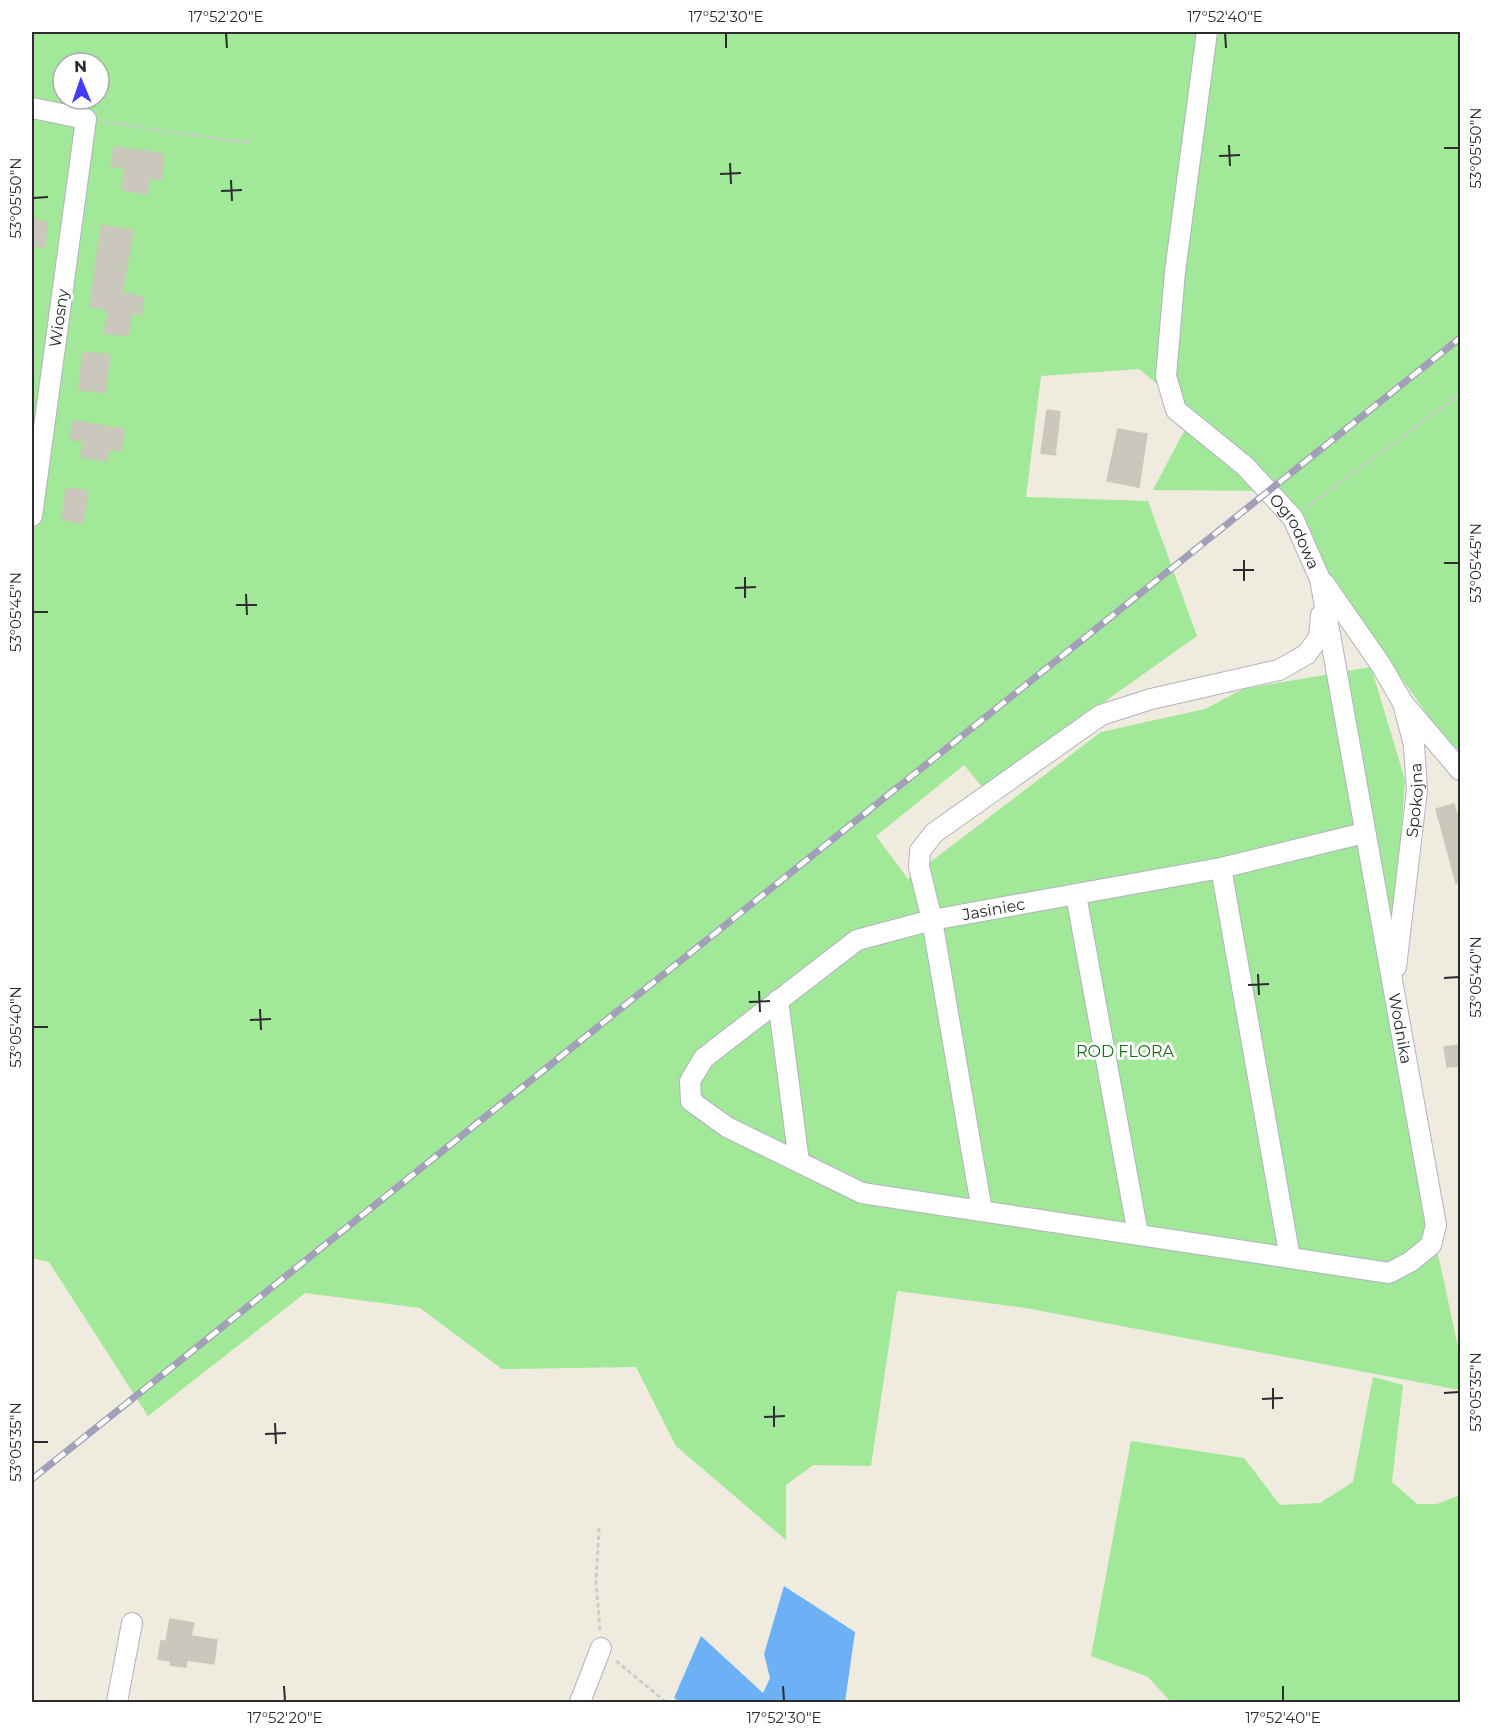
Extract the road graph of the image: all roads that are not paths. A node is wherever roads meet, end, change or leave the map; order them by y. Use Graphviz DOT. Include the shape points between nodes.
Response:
graph roads {
  1 [pos="1207,32"];
  2 [pos="32,108"];
  3 [pos="32,516"];
  4 [pos="1320,579"];
  5 [pos="1403,703"];
  6 [pos="1461,770"];
  7 [pos="1364,833"];
  8 [pos="1221,868"];
  9 [pos="1076,895"];
  10 [pos="932,920"];
  11 [pos="1394,984"];
  12 [pos="778,1000"];
  13 [pos="799,1162"];
  14 [pos="982,1211"];
  15 [pos="1138,1234"];
  16 [pos="1290,1258"];
  17 [pos="132,1623"];
  18 [pos="601,1648"];
  19 [pos="117,1702"];
  20 [pos="580,1702"];
  1 -- 4 [label="street, Ogrodowa" via="1175,272 1166,376 1176,410 1245,466 1293,518"];
  2 -- 3 [label="street, Wiosny" via="86,119"];
  4 -- 5 [label="street"];
  4 -- 7 [label="street, Ogrodowa"];
  4 -- 10 [label="street" via="1319,638 1307,654 1279,670 1151,699 1101,715 933,833 920,851 919,867"];
  5 -- 6 [label="street, Spokojna"];
  5 -- 11 [label="street, Spokojna" via="1414,745 1417,790"];
  7 -- 8 [label="street, Jasiniec"];
  7 -- 11 [label="street, Wodnika"];
  8 -- 9 [label="street, Jasiniec"];
  8 -- 16 [label="street"];
  9 -- 10 [label="street, Jasiniec"];
  9 -- 15 [label="street"];
  10 -- 12 [label="street, Jasiniec" via="857,940"];
  10 -- 14 [label="street"];
  11 -- 16 [label="street, Wodnika" via="1436,1225 1431,1245 1389,1273"];
  12 -- 13 [label="street"];
  12 -- 13 [label="street, Jasiniec" via="704,1058 690,1081 691,1101 727,1127"];
  13 -- 14 [label="street" via="862,1193"];
  14 -- 15 [label="street"];
  15 -- 16 [label="street"];
  17 -- 19 [label="street"];
  18 -- 20 [label="street"];
}
